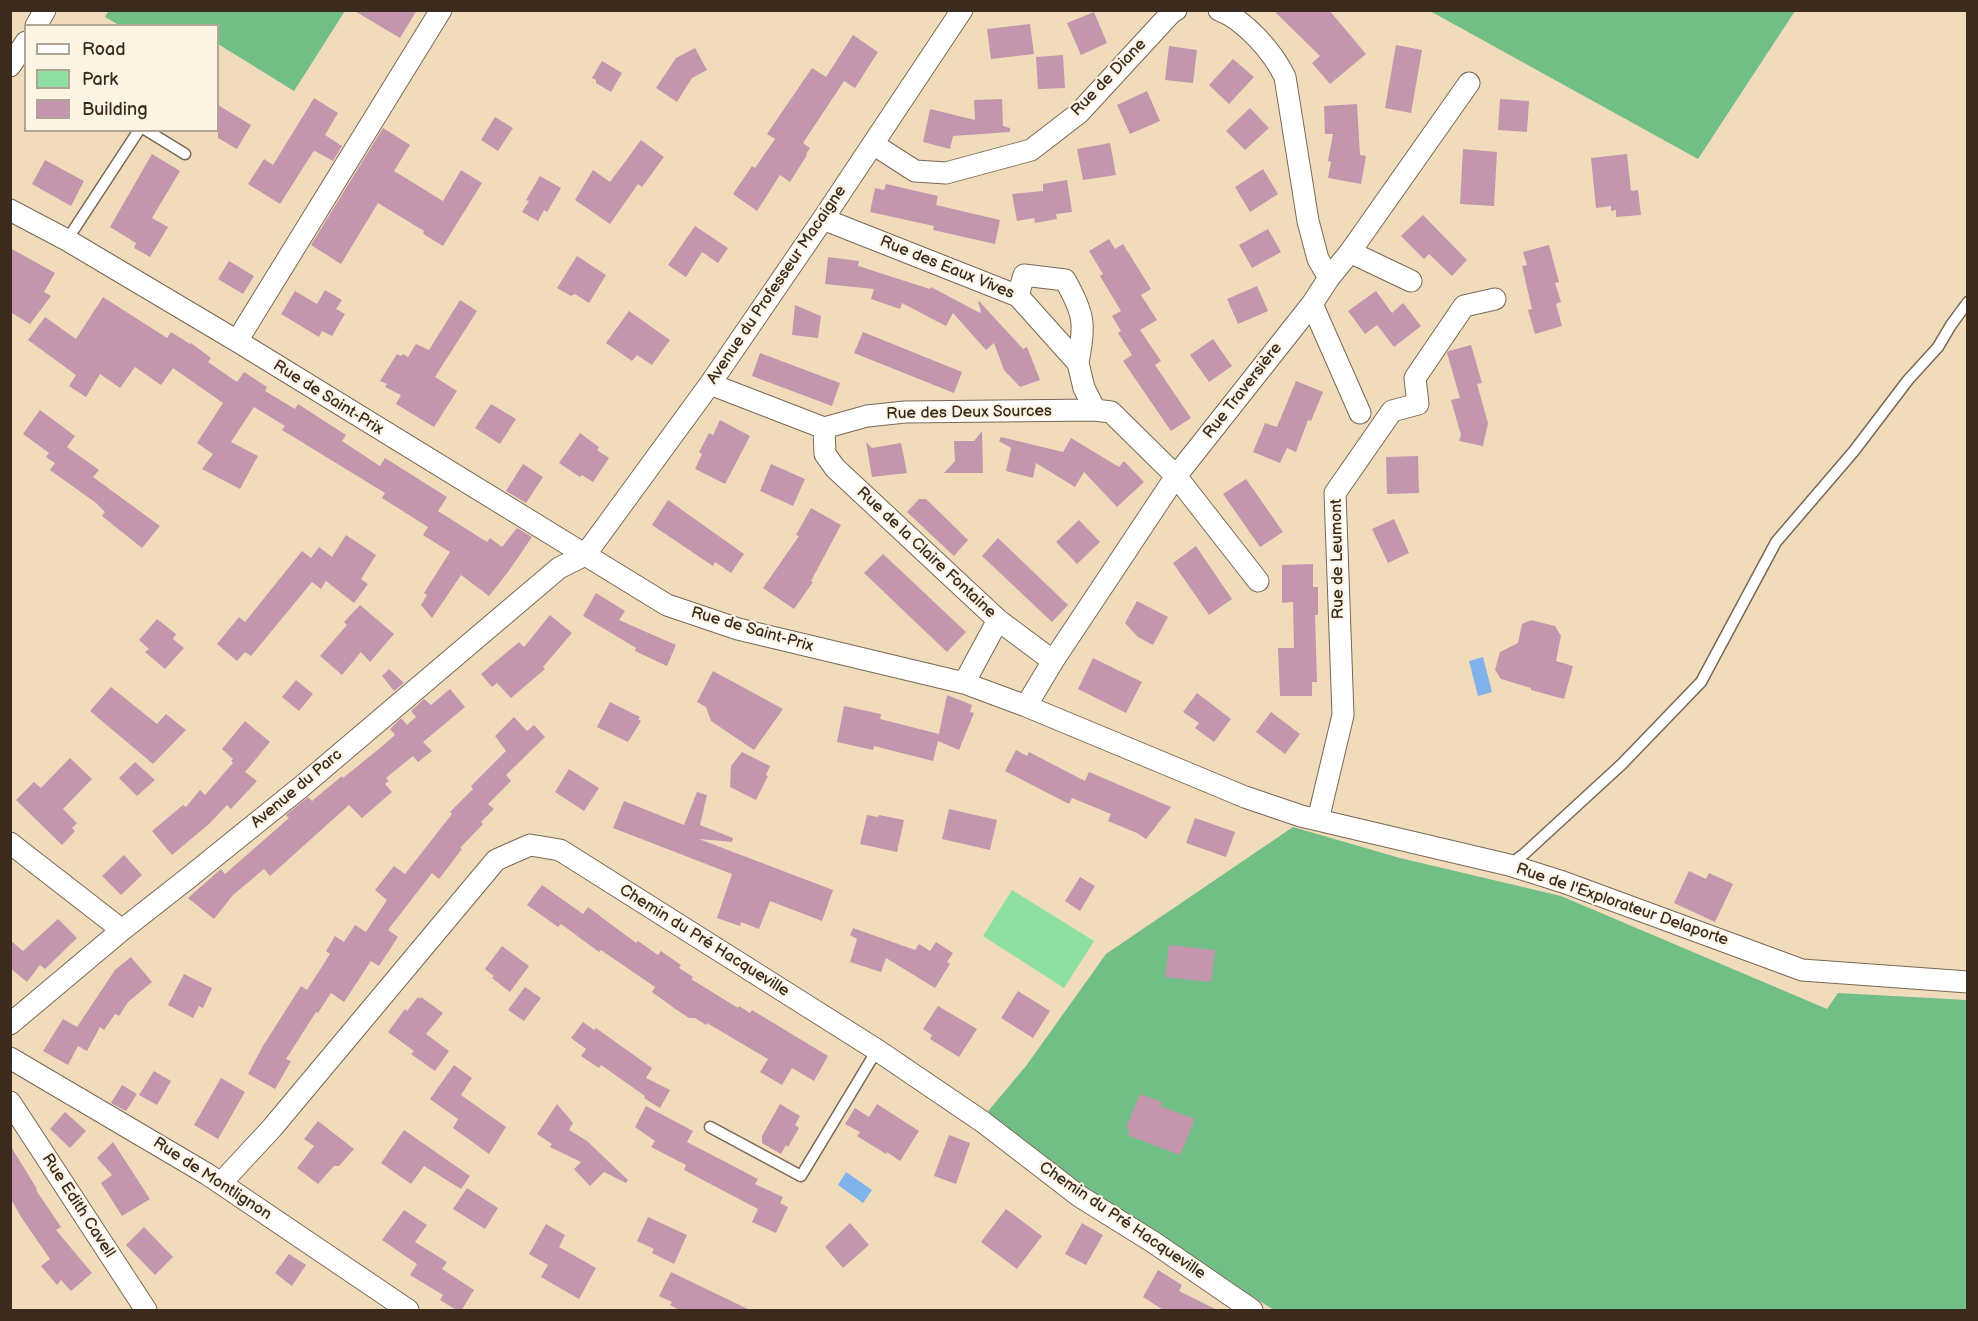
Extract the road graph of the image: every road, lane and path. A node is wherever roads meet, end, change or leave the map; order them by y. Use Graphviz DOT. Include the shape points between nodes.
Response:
graph roads {
  1 [pos="45,10"];
  2 [pos="441,10"];
  3 [pos="962,10"];
  4 [pos="1176,10"];
  5 [pos="1228,12"];
  6 [pos="37,24"];
  7 [pos="24,45"];
  8 [pos="10,66"];
  9 [pos="1469,83"];
  10 [pos="138,132"];
  11 [pos="149,132"];
  12 [pos="873,144"];
  13 [pos="185,154"];
  14 [pos="10,210"];
  15 [pos="823,219"];
  16 [pos="67,240"];
  17 [pos="1350,252"];
  18 [pos="1329,278"];
  19 [pos="1411,282"];
  20 [pos="1018,296"];
  21 [pos="1495,299"];
  22 [pos="1968,302"];
  23 [pos="1312,304"];
  24 [pos="237,341"];
  25 [pos="1078,363"];
  26 [pos="710,384"];
  27 [pos="1095,410"];
  28 [pos="1360,413"];
  29 [pos="824,428"];
  30 [pos="1176,476"];
  31 [pos="585,555"];
  32 [pos="1258,581"];
  33 [pos="998,620"];
  34 [pos="1053,661"];
  35 [pos="964,683"];
  36 [pos="1026,706"];
  37 [pos="1245,797"];
  38 [pos="1318,820"];
  39 [pos="10,843"];
  40 [pos="1509,866"];
  41 [pos="122,930"];
  42 [pos="1968,982"];
  43 [pos="10,1024"];
  44 [pos="877,1050"];
  45 [pos="10,1058"];
  46 [pos="10,1102"];
  47 [pos="710,1127"];
  48 [pos="221,1183"];
  49 [pos="146,1311"];
  50 [pos="408,1311"];
  51 [pos="1252,1311"];
  1 -- 6 [label="street"];
  2 -- 24 [label="street"];
  3 -- 12 [label="street, Avenue du Professeur Macaigne"];
  4 -- 12 [label="street, Rue de Diane" via="1079,113 1031,150 946,173 915,171"];
  5 -- 18 [label="street" via="1267,49 1285,76 1308,221 1318,259"];
  7 -- 8 [label="street"];
  9 -- 17 [label="street, Rue Traversière"];
  10 -- 16 [label="lane"];
  11 -- 13 [label="lane"];
  12 -- 15 [label="street, Avenue du Professeur Macaigne"];
  14 -- 16 [label="street, Rue de Saint-Prix"];
  15 -- 20 [label="street, Rue des Eaux Vives"];
  15 -- 26 [label="street, Avenue du Professeur Macaigne"];
  16 -- 24 [label="street, Rue de Saint-Prix"];
  17 -- 18 [label="street, Rue Traversière"];
  17 -- 19 [label="street"];
  18 -- 23 [label="street, Rue Traversière"];
  20 -- 25 [label="street, Rue des Eaux Vives"];
  20 -- 25 [label="street" via="1024,275 1065,280 1079,304 1083,330"];
  21 -- 38 [label="street, Rue de Leumont" via="1464,306 1415,378 1418,404 1392,411 1335,494 1343,715"];
  22 -- 40 [label="lane" via="1938,347 1776,542 1701,682 1622,764"];
  23 -- 28 [label="street"];
  23 -- 30 [label="street, Rue Traversière"];
  24 -- 31 [label="street, Rue de Saint-Prix"];
  25 -- 27 [label="street, Rue des Eaux Vives"];
  26 -- 29 [label="street"];
  26 -- 31 [label="street, Avenue du Professeur Macaigne"];
  27 -- 29 [label="street, Rue des Deux Sources" via="905,412 867,416"];
  27 -- 30 [label="street" via="1112,412"];
  29 -- 33 [label="street, Rue de la Claire Fontaine" via="825,454 835,468"];
  30 -- 32 [label="street"];
  30 -- 34 [label="street, Rue Traversière"];
  31 -- 35 [label="street, Rue de Saint-Prix" via="667,605 738,629"];
  31 -- 41 [label="street, Avenue du Parc" via="559,568 301,787"];
  33 -- 34 [label="street, Rue de la Claire Fontaine"];
  33 -- 35 [label="street"];
  34 -- 36 [label="street, Rue Traversière"];
  35 -- 36 [label="street, Rue de Saint-Prix"];
  36 -- 37 [label="street, Rue de Saint-Prix"];
  37 -- 38 [label="street, Rue de l'Explorateur Delaporte"];
  38 -- 40 [label="street, Rue de l'Explorateur Delaporte"];
  39 -- 41 [label="street"];
  40 -- 42 [label="street, Rue de l'Explorateur Delaporte" via="1802,970"];
  41 -- 43 [label="street, Avenue du Parc"];
  44 -- 47 [label="lane" via="801,1176"];
  44 -- 48 [label="street, Chemin du Pré Hacqueville" via="560,850 530,845 496,860 272,1128"];
  44 -- 51 [label="street, Chemin du Pré Hacqueville" via="983,1122 1079,1196"];
  45 -- 48 [label="street, Rue de Montlignon"];
  46 -- 49 [label="street, Rue Edith Cavell"];
  48 -- 50 [label="street, Rue de Montlignon"];
}
